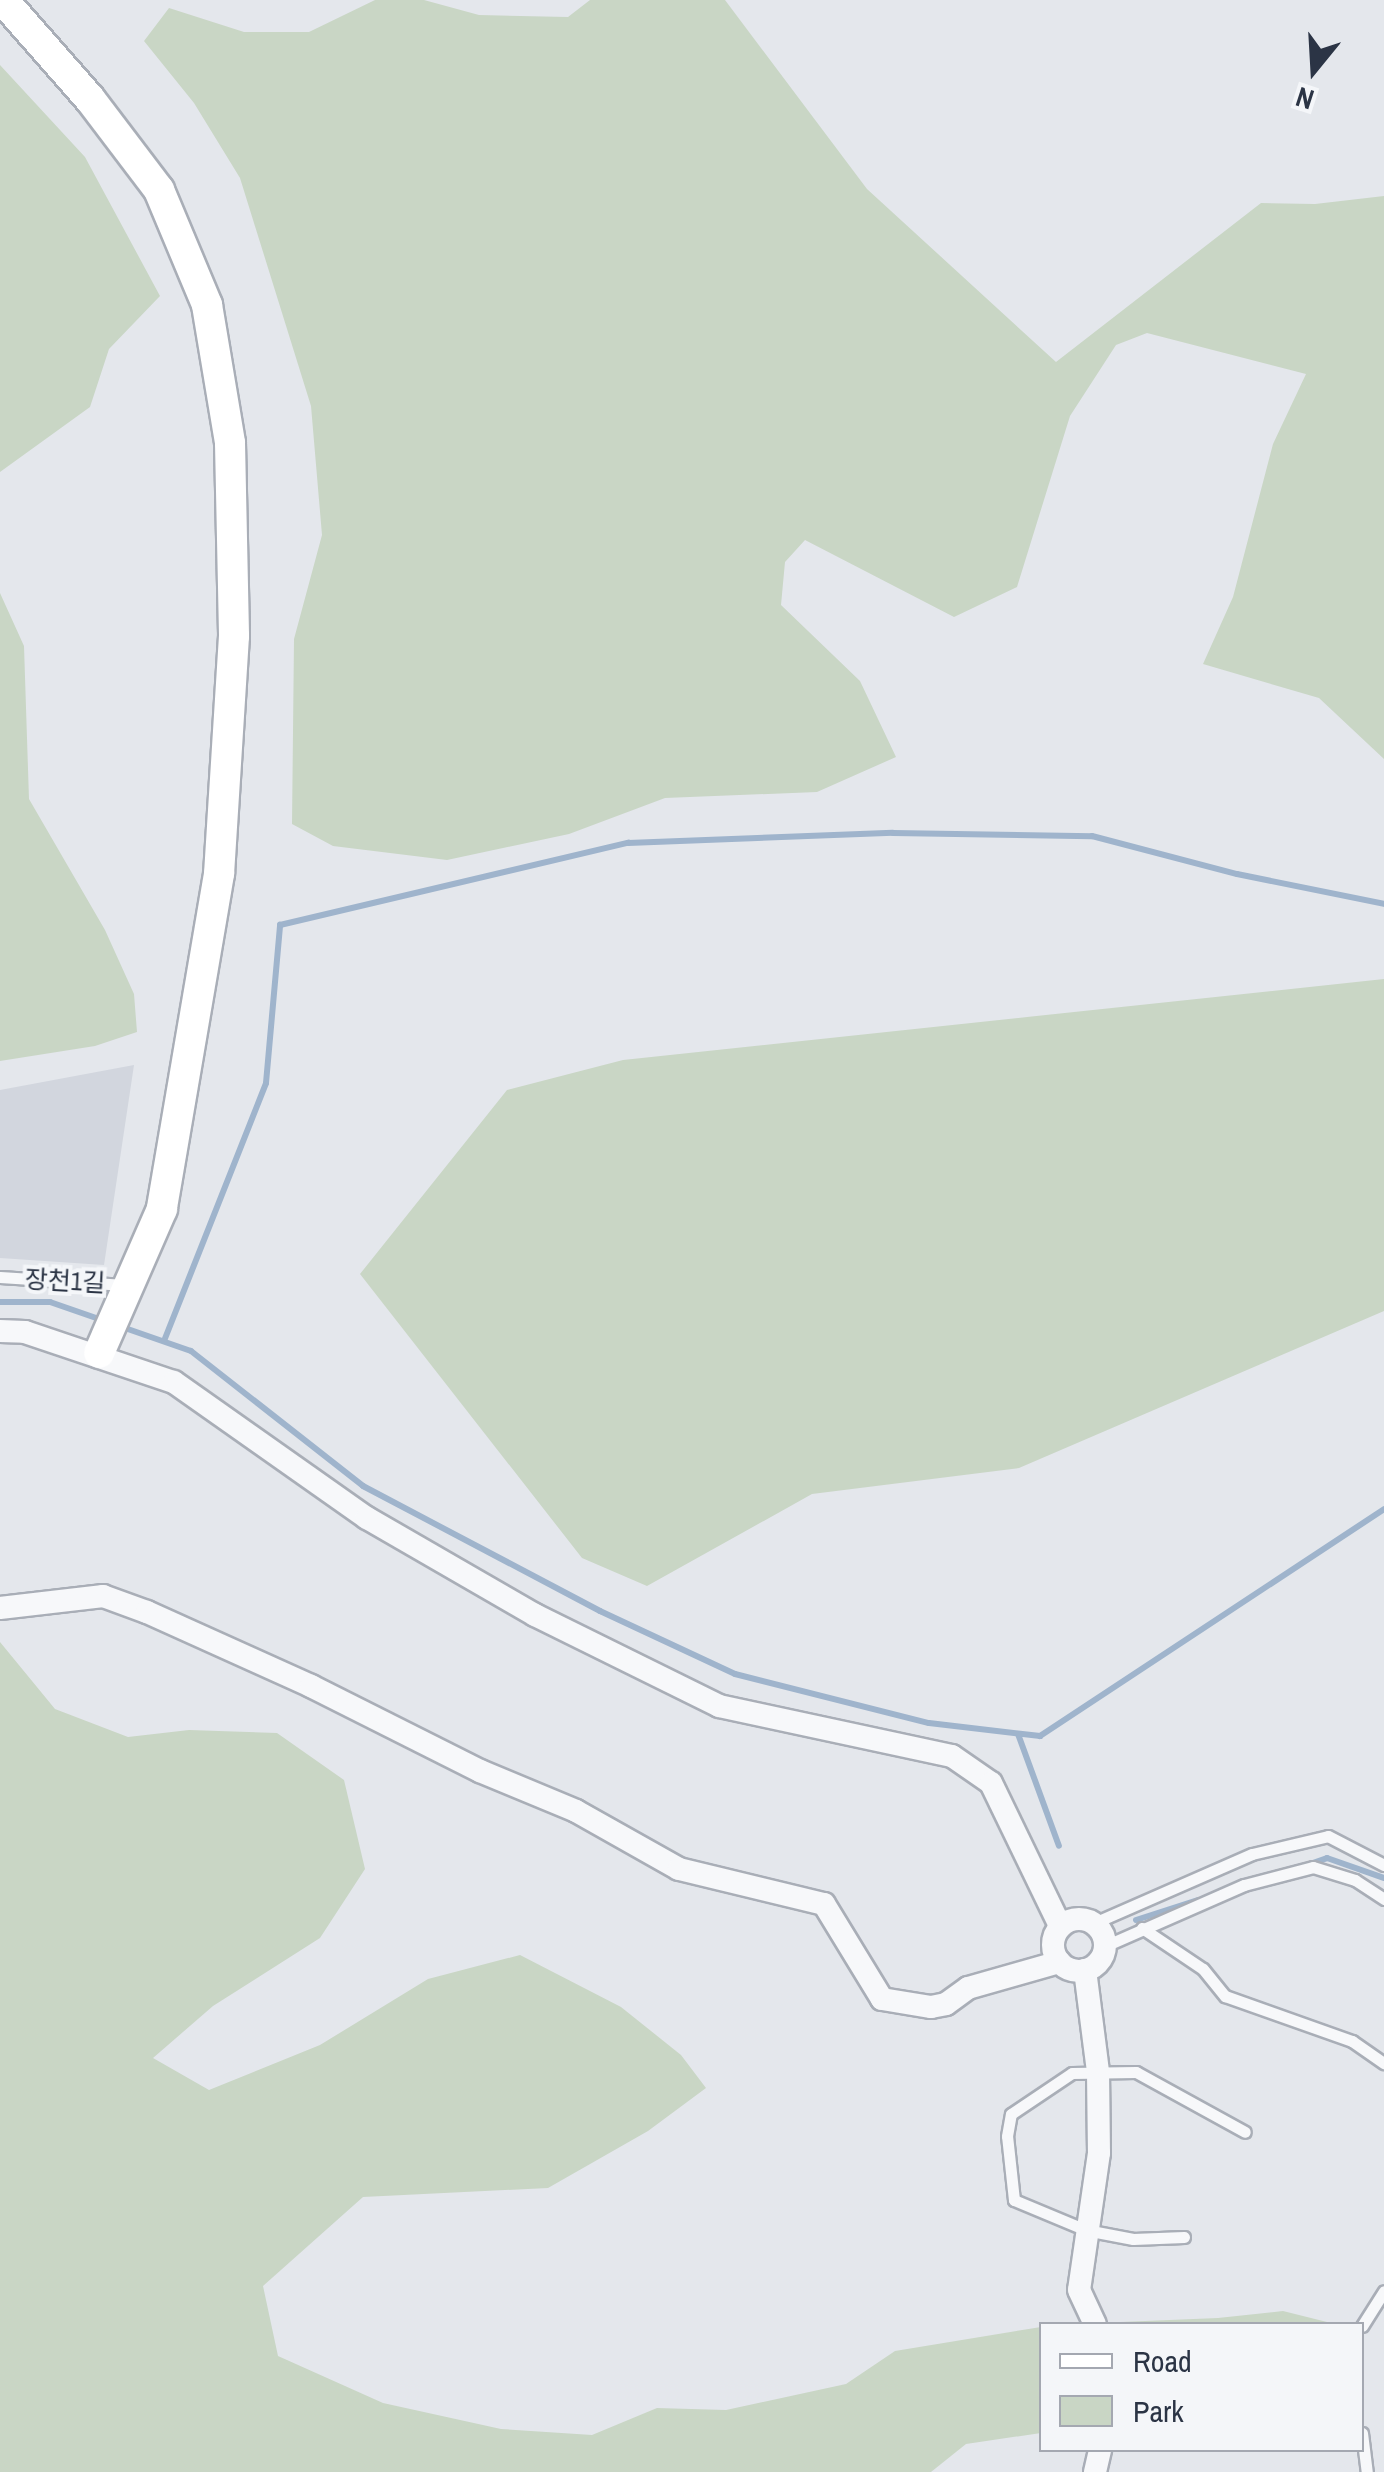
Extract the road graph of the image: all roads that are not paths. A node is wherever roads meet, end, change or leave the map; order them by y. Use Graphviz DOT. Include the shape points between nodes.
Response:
graph roads {
  1 [pos="3,0"];
  2 [pos="0,1278"];
  3 [pos="126,1292"];
  4 [pos="0,1331"];
  5 [pos="102,1348"];
  6 [pos="0,1608"];
  7 [pos="1384,1864"];
  8 [pos="1384,1899"];
  9 [pos="1094,1923"];
  10 [pos="1060,1926"];
  11 [pos="1142,1928"];
  12 [pos="1105,1946"];
  13 [pos="1059,1962"];
  14 [pos="1085,1970"];
  15 [pos="1384,2064"];
  16 [pos="1098,2072"];
  17 [pos="1245,2132"];
  18 [pos="1086,2230"];
  19 [pos="1184,2237"];
  20 [pos="1384,2290"];
  21 [pos="1094,2322"];
  22 [pos="1364,2323"];
  1 -- 3 [label="street" via="159,190 207,305 230,442 234,636 219,874 162,1210"];
  2 -- 3 [label="lane, 장천1길"];
  3 -- 5 [label="street"];
  4 -- 5 [label="street"];
  5 -- 10 [label="street" via="174,1382 367,1518 535,1616 718,1706 952,1756 991,1783"];
  6 -- 13 [label="street" via="103,1596 576,1811 679,1869 824,1904 882,1999 946,2004 968,1988"];
  7 -- 9 [label="lane" via="1328,1836 1252,1854"];
  8 -- 11 [label="lane" via="1354,1880 1312,1867 1244,1885"];
  9 -- 10 [label="street" via="1077,1918"];
  9 -- 12 [label="street"];
  10 -- 13 [label="street" via="1052,1944"];
  11 -- 12 [label="lane"];
  11 -- 15 [label="lane" via="1203,1969 1225,1996 1352,2041"];
  12 -- 14 [label="street"];
  13 -- 14 [label="street"];
  14 -- 16 [label="street"];
  16 -- 17 [label="lane" via="1136,2072"];
  16 -- 18 [label="street" via="1099,2153"];
  16 -- 18 [label="lane" via="1072,2072 1025,2100 1011,2114 1007,2136 1014,2200"];
  18 -- 19 [label="lane" via="1133,2240"];
  18 -- 21 [label="street" via="1080,2290"];
  20 -- 22 [label="lane"];
}
